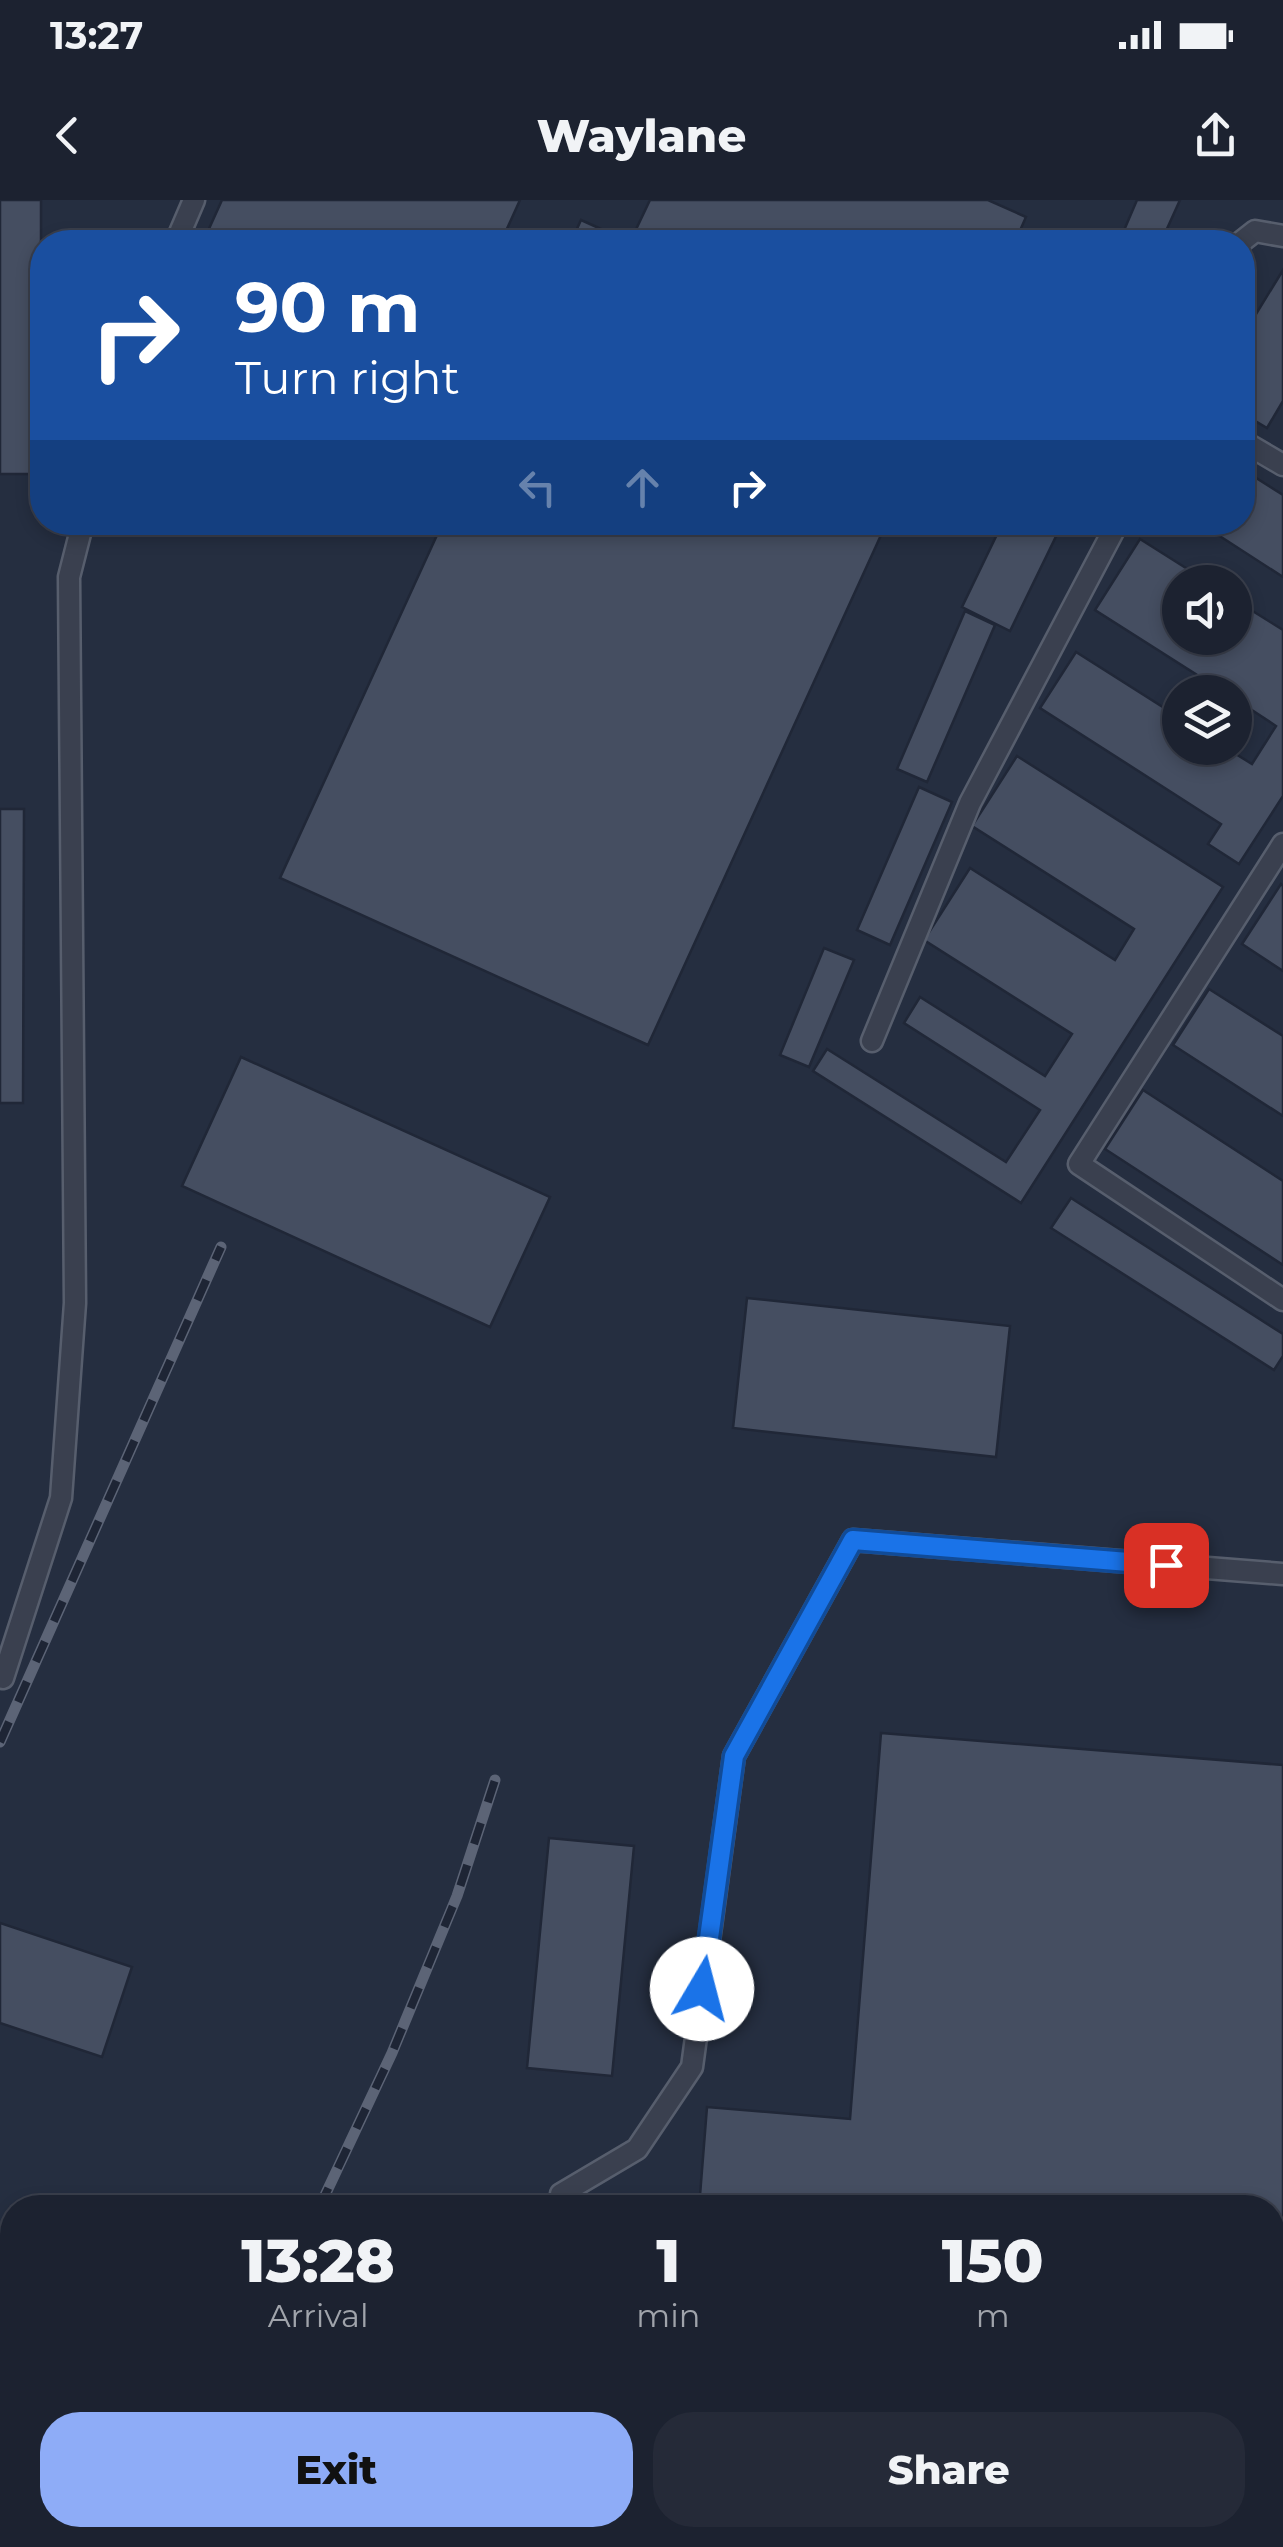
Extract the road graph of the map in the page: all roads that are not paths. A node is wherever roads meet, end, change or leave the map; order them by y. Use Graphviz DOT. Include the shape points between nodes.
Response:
graph roads {
  1 [pos="194,200"];
  2 [pos="181,230"];
  3 [pos="1255,232"];
  4 [pos="1283,236"];
  5 [pos="1255,449"];
  6 [pos="1283,465"];
  7 [pos="79,535"];
  8 [pos="1111,535"];
  9 [pos="1283,844"];
  10 [pos="872,1041"];
  11 [pos="1283,1300"];
  12 [pos="1283,1574"];
  13 [pos="0,1676"];
  14 [pos="561,2195"];
  1 -- 2 [label="lane"];
  3 -- 4 [label="lane"];
  5 -- 6 [label="lane"];
  7 -- 13 [label="lane" via="69,577 75,1302 63,1478"];
  8 -- 10 [label="lane" via="970,803"];
  9 -- 11 [label="lane" via="1079,1164"];
  12 -- 14 [label="lane" via="853,1540 734,1756 692,2067 636,2149"];
}
